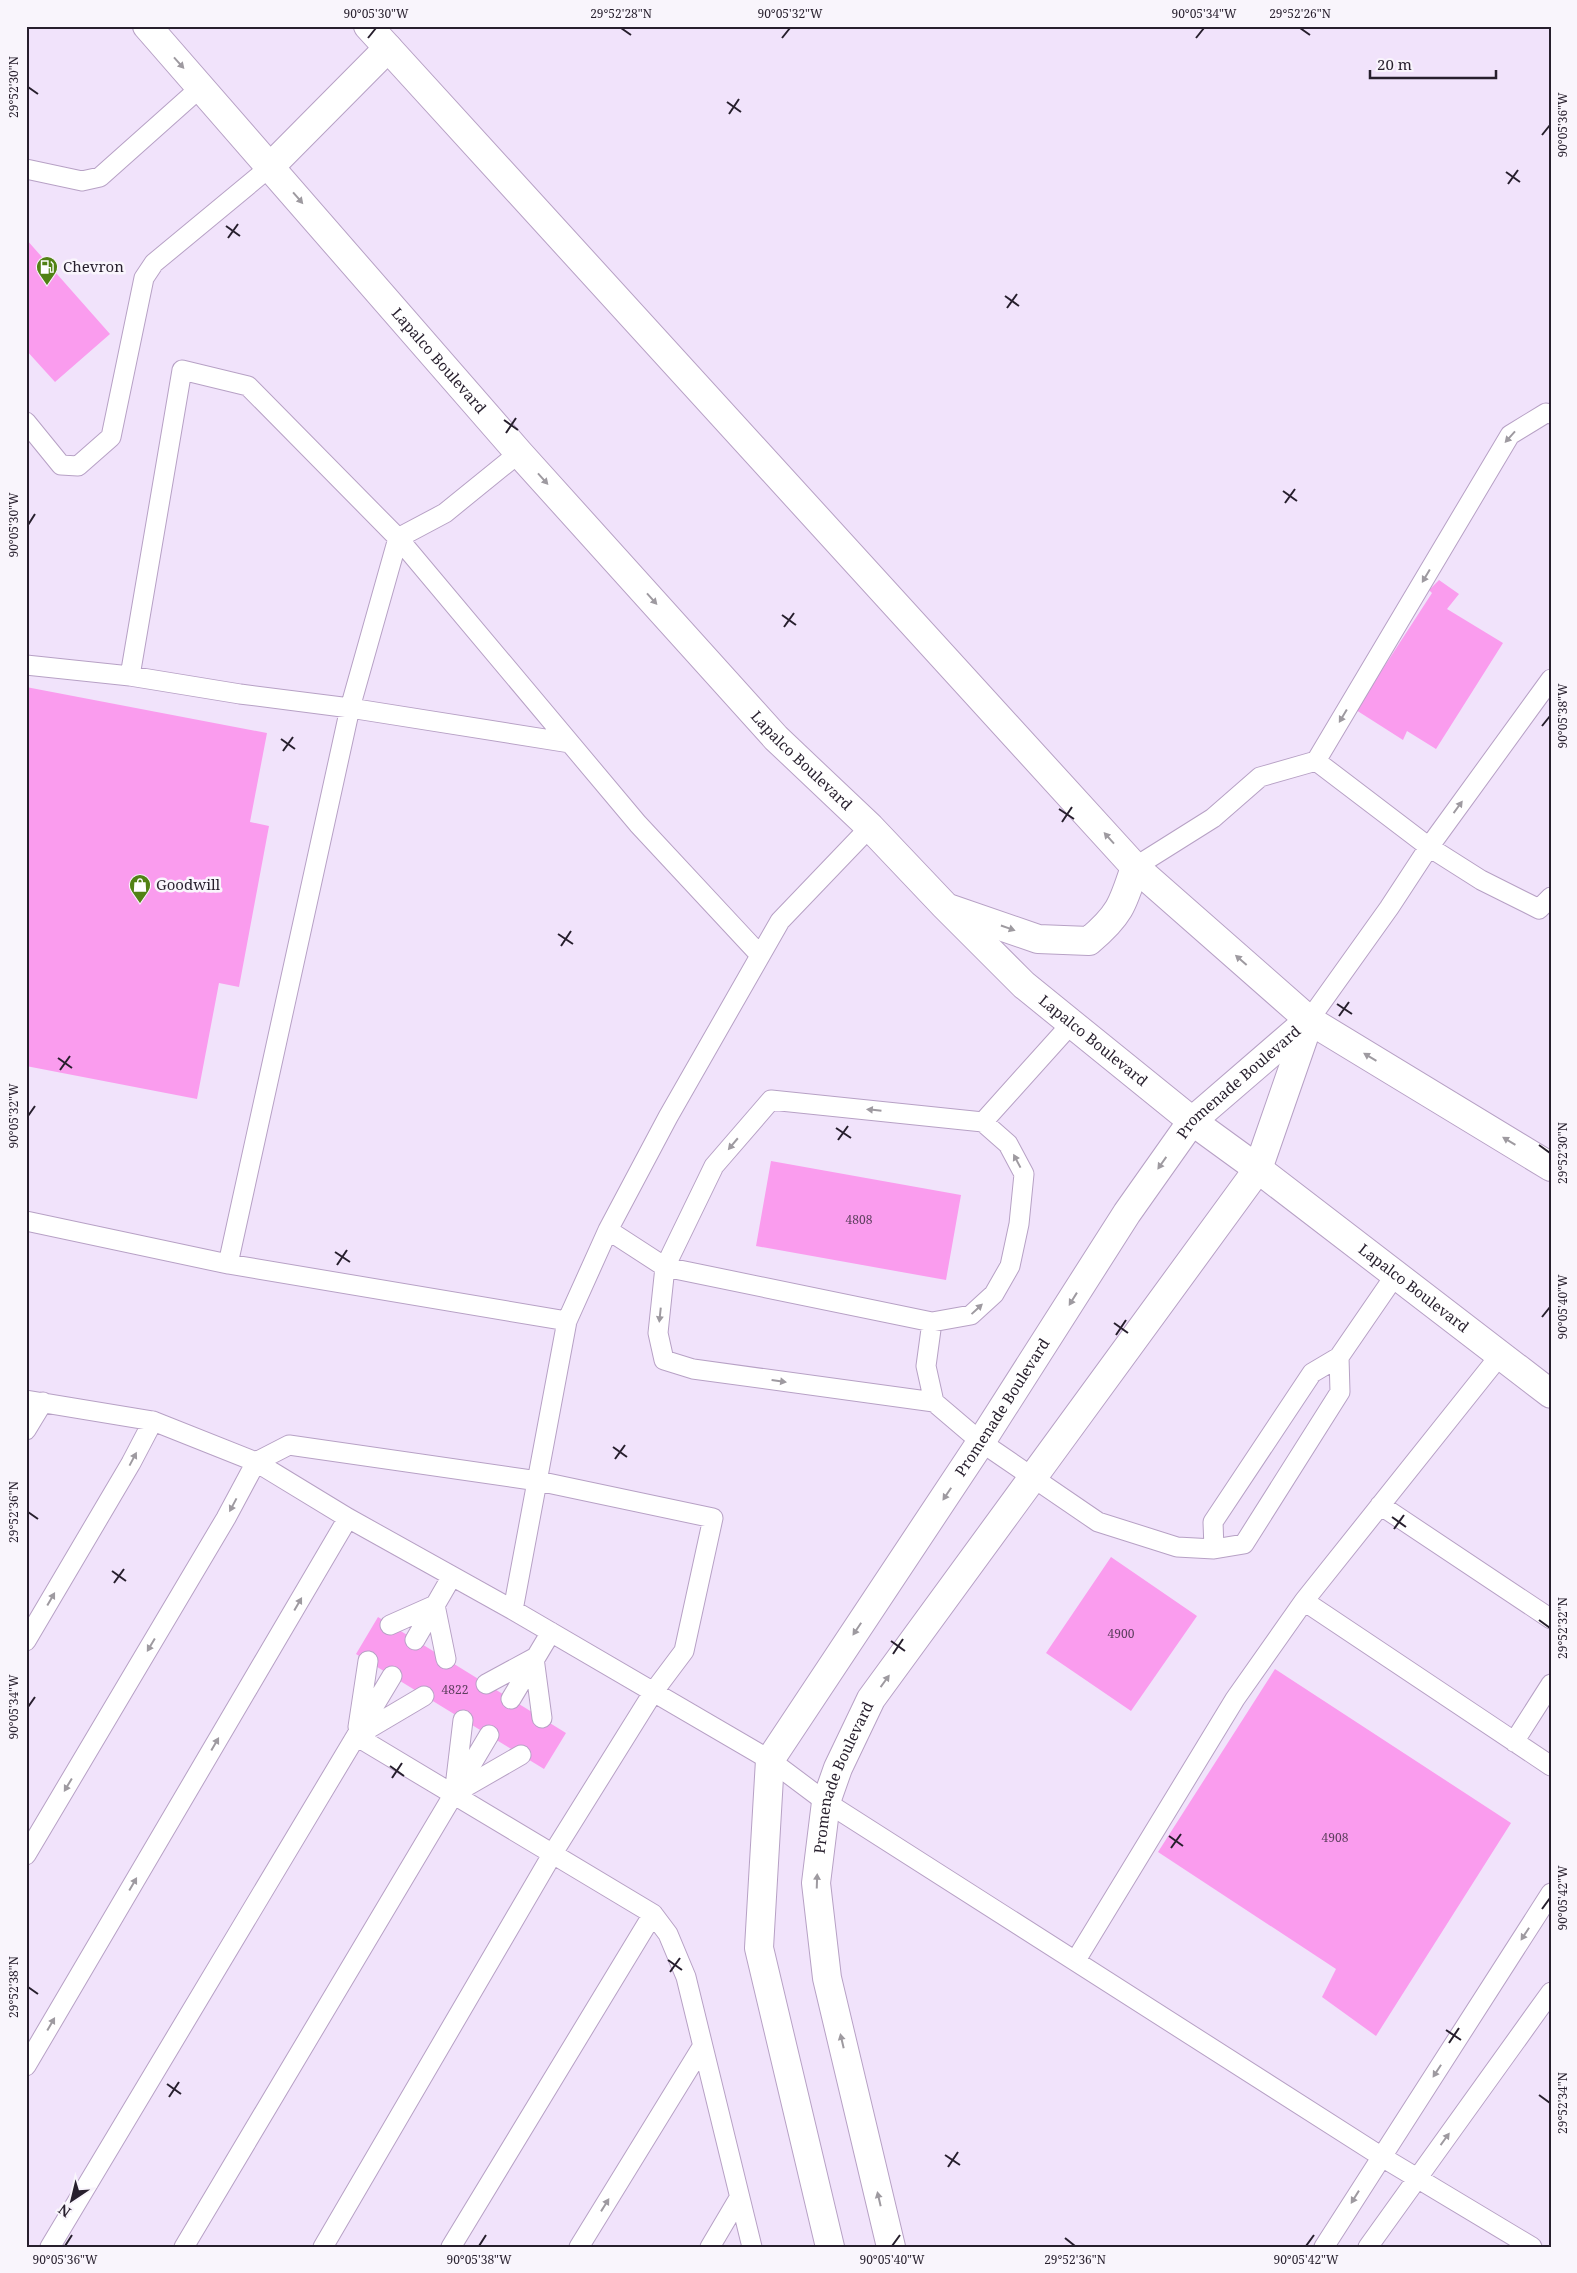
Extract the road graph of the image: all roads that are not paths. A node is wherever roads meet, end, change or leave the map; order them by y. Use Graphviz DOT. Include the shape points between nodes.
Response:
graph roads {
  1 [pos="147,26"];
  2 [pos="368,26"];
  3 [pos="388,48"];
  4 [pos="201,87"];
  5 [pos="270,167"];
  6 [pos="26,169"];
  7 [pos="1551,414"];
  8 [pos="26,422"];
  9 [pos="519,453"];
  10 [pos="398,538"];
  11 [pos="26,665"];
  12 [pos="130,676"];
  13 [pos="1551,679"];
  14 [pos="350,708"];
  15 [pos="570,743"];
  16 [pos="1316,762"];
  17 [pos="870,827"];
  18 [pos="1429,847"];
  19 [pos="1135,866"];
  20 [pos="945,906"];
  21 [pos="1547,908"];
  22 [pos="760,955"];
  23 [pos="1309,1020"];
  24 [pos="1072,1023"];
  25 [pos="1192,1121"];
  26 [pos="983,1122"];
  27 [pos="1551,1167"];
  28 [pos="1258,1169"];
  29 [pos="26,1221"];
  30 [pos="608,1230"];
  31 [pos="228,1264"];
  32 [pos="665,1267"];
  33 [pos="1396,1274"];
  34 [pos="567,1321"];
  35 [pos="932,1322"];
  36 [pos="1500,1354"];
  37 [pos="1339,1357"];
  38 [pos="1551,1394"];
  39 [pos="35,1401"];
  40 [pos="934,1402"];
  41 [pos="153,1420"];
  42 [pos="26,1430"];
  43 [pos="982,1442"];
  44 [pos="256,1462"];
  45 [pos="1032,1479"];
  46 [pos="538,1481"];
  47 [pos="1380,1505"];
  48 [pos="348,1518"];
  49 [pos="1214,1549"];
  50 [pos="452,1576"];
  51 [pos="1304,1601"];
  52 [pos="435,1605"];
  53 [pos="513,1610"];
  54 [pos="1551,1619"];
  55 [pos="390,1625"];
  56 [pos="551,1632"];
  57 [pos="415,1640"];
  58 [pos="26,1641"];
  59 [pos="534,1658"];
  60 [pos="446,1659"];
  61 [pos="368,1661"];
  62 [pos="392,1676"];
  63 [pos="486,1684"];
  64 [pos="1551,1684"];
  65 [pos="654,1691"];
  66 [pos="424,1696"];
  67 [pos="511,1699"];
  68 [pos="542,1718"];
  69 [pos="463,1720"];
  70 [pos="489,1735"];
  71 [pos="356,1736"];
  72 [pos="1514,1742"];
  73 [pos="521,1755"];
  74 [pos="770,1760"];
  75 [pos="1551,1766"];
  76 [pos="454,1794"];
  77 [pos="826,1802"];
  78 [pos="553,1853"];
  79 [pos="26,1855"];
  80 [pos="1551,1893"];
  81 [pos="653,1914"];
  82 [pos="1076,1960"];
  83 [pos="1551,1992"];
  84 [pos="702,2047"];
  85 [pos="26,2066"];
  86 [pos="1382,2157"];
  87 [pos="1416,2178"];
  88 [pos="739,2198"];
  89 [pos="50,2247"];
  90 [pos="184,2247"];
  91 [pos="323,2247"];
  92 [pos="451,2247"];
  93 [pos="579,2247"];
  94 [pos="710,2247"];
  95 [pos="752,2247"];
  96 [pos="830,2247"];
  97 [pos="890,2247"];
  98 [pos="1324,2247"];
  99 [pos="1368,2247"];
  100 [pos="1532,2247"];
  1 -- 4 [label="main road, Lapalco Boulevard, one-way"];
  2 -- 3 [label="main road"];
  3 -- 5 [label="main road"];
  19 -- 3 [label="main road, one-way"];
  4 -- 5 [label="main road, Lapalco Boulevard"];
  4 -- 6 [label="lane" via="100,177 82,181"];
  5 -- 8 [label="lane" via="154,263 144,278 111,437 78,466 61,465"];
  5 -- 9 [label="main road, Lapalco Boulevard, one-way"];
  7 -- 16 [label="lane, one-way" via="1546,413 1510,435"];
  9 -- 10 [label="lane" via="445,513"];
  9 -- 17 [label="main road, Lapalco Boulevard, one-way" via="776,738"];
  10 -- 12 [label="lane" via="248,386 182,370"];
  10 -- 14 [label="lane"];
  10 -- 15 [label="lane"];
  11 -- 12 [label="lane"];
  12 -- 14 [label="lane"];
  18 -- 13 [label="lane, one-way"];
  14 -- 15 [label="lane"];
  14 -- 31 [label="lane"];
  15 -- 22 [label="lane" via="638,824"];
  16 -- 18 [label="lane"];
  16 -- 19 [label="lane" via="1260,777 1213,818"];
  17 -- 20 [label="main road, Lapalco Boulevard"];
  17 -- 22 [label="lane" via="780,921"];
  18 -- 21 [label="lane" via="1481,880"];
  18 -- 23 [label="lane"];
  20 -- 19 [label="main road, one-way" via="1038,939 1089,941 1109,925 1122,905"];
  23 -- 19 [label="main road, one-way"];
  20 -- 24 [label="main road, Lapalco Boulevard" via="1024,985"];
  22 -- 30 [label="lane"];
  23 -- 25 [label="main road, Promenade Boulevard"];
  27 -- 23 [label="main road, one-way"];
  23 -- 28 [label="main road, Promenade Boulevard"];
  24 -- 25 [label="main road, Lapalco Boulevard"];
  24 -- 26 [label="lane"];
  25 -- 28 [label="main road, Lapalco Boulevard"];
  25 -- 43 [label="main road, Promenade Boulevard, one-way" via="1127,1213"];
  26 -- 32 [label="lane, one-way" via="770,1100 714,1166"];
  35 -- 26 [label="lane, one-way" via="971,1315 994,1294 1010,1266 1019,1224 1024,1174 1008,1144"];
  28 -- 33 [label="main road, Lapalco Boulevard"];
  28 -- 45 [label="main road, Promenade Boulevard"];
  29 -- 31 [label="lane"];
  30 -- 32 [label="lane"];
  30 -- 34 [label="lane"];
  31 -- 34 [label="lane"];
  32 -- 35 [label="lane"];
  32 -- 40 [label="lane, one-way" via="658,1333 664,1360 693,1369"];
  33 -- 36 [label="main road, Lapalco Boulevard"];
  33 -- 37 [label="lane"];
  34 -- 46 [label="lane"];
  35 -- 40 [label="lane" via="926,1366"];
  36 -- 38 [label="main road, Lapalco Boulevard"];
  36 -- 47 [label="lane"];
  37 -- 49 [label="lane" via="1312,1373 1212,1522"];
  37 -- 49 [label="lane" via="1340,1392 1244,1544"];
  39 -- 41 [label="lane"];
  39 -- 42 [label="lane"];
  40 -- 43 [label="lane"];
  41 -- 44 [label="lane"];
  58 -- 41 [label="lane, one-way"];
  43 -- 45 [label="lane"];
  43 -- 74 [label="main road, Promenade Boulevard, one-way"];
  44 -- 46 [label="lane" via="288,1445"];
  44 -- 48 [label="lane"];
  44 -- 79 [label="lane, one-way"];
  45 -- 49 [label="lane" via="1098,1522 1177,1547"];
  77 -- 45 [label="main road, Promenade Boulevard, one-way" via="838,1768 871,1700"];
  46 -- 53 [label="lane"];
  46 -- 65 [label="lane" via="713,1518 684,1652"];
  47 -- 51 [label="lane"];
  47 -- 54 [label="lane"];
  48 -- 50 [label="lane"];
  85 -- 48 [label="lane, one-way"];
  50 -- 52 [label="lane"];
  50 -- 53 [label="lane"];
  51 -- 72 [label="lane"];
  51 -- 82 [label="lane" via="1235,1699"];
  52 -- 55 [label="lane"];
  52 -- 57 [label="lane"];
  52 -- 60 [label="lane"];
  53 -- 56 [label="lane"];
  56 -- 59 [label="lane"];
  56 -- 65 [label="lane"];
  59 -- 63 [label="lane"];
  59 -- 67 [label="lane"];
  59 -- 68 [label="lane"];
  61 -- 71 [label="lane"];
  62 -- 71 [label="lane"];
  64 -- 72 [label="lane"];
  65 -- 74 [label="lane"];
  65 -- 78 [label="lane"];
  66 -- 71 [label="lane"];
  69 -- 76 [label="lane"];
  70 -- 76 [label="lane"];
  71 -- 76 [label="lane"];
  71 -- 89 [label="lane"];
  72 -- 75 [label="lane"];
  73 -- 76 [label="lane"];
  74 -- 77 [label="lane"];
  74 -- 96 [label="main road" via="759,1948"];
  76 -- 78 [label="lane"];
  76 -- 90 [label="lane"];
  77 -- 82 [label="lane"];
  97 -- 77 [label="main road, Promenade Boulevard, one-way" via="827,1978 816,1883"];
  78 -- 81 [label="lane"];
  78 -- 91 [label="lane"];
  80 -- 86 [label="lane, one-way"];
  81 -- 84 [label="lane" via="668,1934 686,1977"];
  81 -- 92 [label="lane"];
  82 -- 86 [label="lane"];
  87 -- 83 [label="lane, one-way"];
  84 -- 88 [label="lane"];
  93 -- 84 [label="lane, one-way"];
  86 -- 87 [label="lane"];
  86 -- 98 [label="lane, one-way"];
  87 -- 99 [label="lane"];
  87 -- 100 [label="lane"];
  88 -- 94 [label="lane"];
  88 -- 95 [label="lane"];
}
